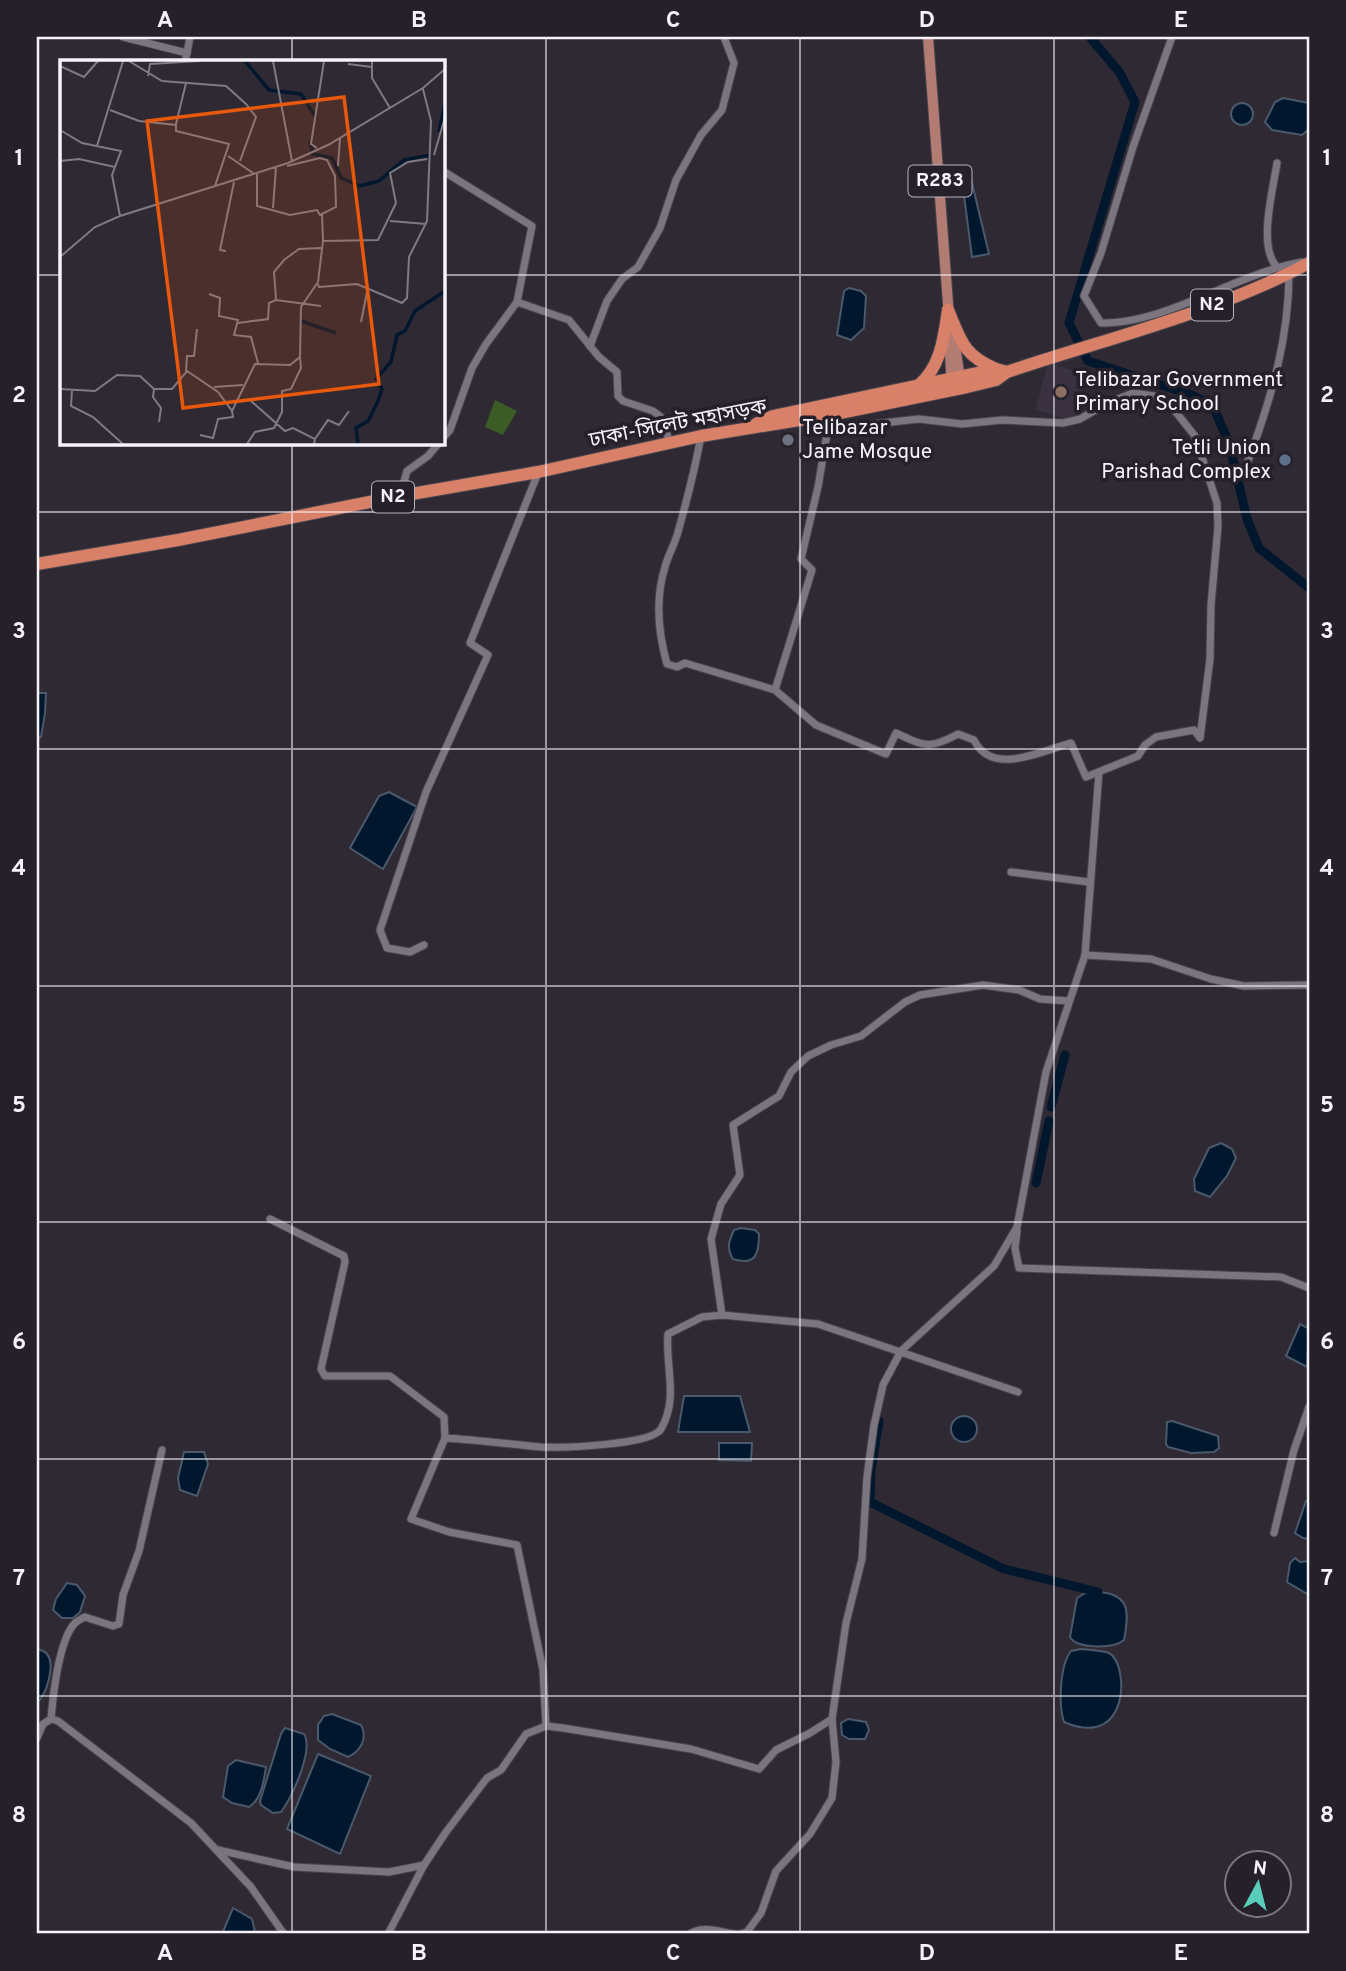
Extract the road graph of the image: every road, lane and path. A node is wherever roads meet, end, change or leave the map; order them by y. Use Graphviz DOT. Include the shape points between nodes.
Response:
graph roads {
  1 [pos="123,37"];
  2 [pos="191,37"];
  3 [pos="724,37"];
  4 [pos="928,37"];
  5 [pos="1172,37"];
  6 [pos="187,52"];
  7 [pos="185,60"];
  8 [pos="1277,163"];
  9 [pos="444,173"];
  10 [pos="1309,262"];
  11 [pos="1276,266"];
  12 [pos="1289,273"];
  13 [pos="517,302"];
  14 [pos="948,310"];
  15 [pos="590,346"];
  16 [pos="1002,370"];
  17 [pos="962,383"];
  18 [pos="918,386"];
  19 [pos="830,415"];
  20 [pos="749,427"];
  21 [pos="701,436"];
  22 [pos="444,437"];
  23 [pos="670,443"];
  24 [pos="438,444"];
  25 [pos="1248,461"];
  26 [pos="538,472"];
  27 [pos="400,496"];
  28 [pos="37,564"];
  29 [pos="775,690"];
  30 [pos="1099,772"];
  31 [pos="1011,872"];
  32 [pos="1089,881"];
  33 [pos="424,945"];
  34 [pos="1085,954"];
  35 [pos="1309,985"];
  36 [pos="1069,1001"];
  37 [pos="270,1219"];
  38 [pos="1017,1227"];
  39 [pos="1309,1288"];
  40 [pos="722,1315"];
  41 [pos="901,1351"];
  42 [pos="1018,1392"];
  43 [pos="1309,1407"];
  44 [pos="445,1438"];
  45 [pos="162,1450"];
  46 [pos="1274,1533"];
  47 [pos="51,1718"];
  48 [pos="832,1719"];
  49 [pos="546,1726"];
  50 [pos="37,1738"];
  51 [pos="217,1850"];
  52 [pos="424,1865"];
  53 [pos="284,1934"];
  54 [pos="388,1934"];
  55 [pos="690,1934"];
  56 [pos="737,1934"];
  1 -- 6 [label="street"];
  2 -- 6 [label="street"];
  3 -- 15 [label="street" via="734,63 722,110 701,135 676,180 660,228 638,267 622,279 607,301"];
  4 -- 14 [label="main road, R283"];
  5 -- 11 [label="street" via="1084,296 1101,323 1120,323"];
  6 -- 7 [label="street"];
  8 -- 11 [label="street" via="1267,239"];
  9 -- 13 [label="street" via="532,226"];
  10 -- 11 [label="street"];
  10 -- 12 [label="highway, N2"];
  12 -- 16 [label="highway, N2" via="1198,310"];
  12 -- 25 [label="street" via="1281,358"];
  13 -- 15 [label="street" via="569,320"];
  13 -- 22 [label="street" via="472,368"];
  14 -- 16 [label="highway, R283" via="968,353"];
  14 -- 17 [label="main road, R283"];
  14 -- 18 [label="highway, R283" via="936,363"];
  15 -- 23 [label="street" via="617,372 618,396 623,401 662,417"];
  16 -- 17 [label="highway"];
  17 -- 18 [label="highway"];
  17 -- 19 [label="highway, ঢাকা-সিলেট মহাসড়ক / N2" via="944,392"];
  18 -- 20 [label="highway" via="773,416"];
  19 -- 20 [label="highway, ঢাকা-সিলেট মহাসড়ক / N2"];
  19 -- 29 [label="street" via="801,559 812,570"];
  19 -- 30 [label="street" via="837,428 919,419 962,425 1063,423 1133,393 1154,396 1182,418 1195,436 1217,503 1210,659 1200,738 1195,730 1156,737 1138,756"];
  20 -- 21 [label="highway, ঢাকা-সিলেট মহাসড়ক / N2"];
  21 -- 23 [label="highway, ঢাকা-সিলেট মহাসড়ক / N2"];
  21 -- 29 [label="street" via="680,526 661,579 662,645 667,664 677,667 685,663"];
  23 -- 26 [label="highway, ঢাকা-সিলেট মহাসড়ক / N2"];
  24 -- 27 [label="street" via="407,471"];
  26 -- 27 [label="highway, ঢাকা-সিলেট মহাসড়ক / N2"];
  26 -- 33 [label="street" via="470,643 488,655 426,792 380,930 387,948 410,953"];
  27 -- 28 [label="highway, ঢাকা-সিলেট মহাসড়ক / N2"];
  29 -- 30 [label="street" via="816,725 886,754 896,733 925,746 958,734 975,740 980,751 996,759 1016,761 1071,743 1086,777"];
  30 -- 32 [label="street"];
  31 -- 32 [label="street"];
  32 -- 34 [label="street"];
  34 -- 35 [label="street" via="1152,959 1244,986"];
  34 -- 36 [label="street"];
  36 -- 38 [label="street" via="1046,1072"];
  36 -- 40 [label="street" via="984,985 920,995 861,1036 808,1056 791,1072 779,1096 733,1125 740,1175 721,1204 711,1239"];
  37 -- 44 [label="street" via="344,1256 321,1369 324,1376 390,1376 444,1417"];
  38 -- 39 [label="street" via="1019,1268 1281,1277"];
  38 -- 41 [label="street" via="994,1266"];
  40 -- 41 [label="street" via="818,1324"];
  40 -- 44 [label="street" via="702,1317 668,1334 672,1390 660,1431 652,1438 543,1447"];
  41 -- 42 [label="street"];
  41 -- 48 [label="street" via="883,1385 874,1425 862,1559 846,1623"];
  43 -- 46 [label="street"];
  44 -- 49 [label="street" via="411,1519 449,1532 517,1545 543,1670"];
  45 -- 47 [label="street" via="119,1624 85,1617 75,1623 55,1682"];
  47 -- 50 [label="street"];
  47 -- 51 [label="street" via="191,1823"];
  48 -- 49 [label="street" via="776,1750 759,1769 691,1749"];
  48 -- 56 [label="street" via="836,1762 832,1798 810,1834 776,1871 761,1913 747,1932"];
  49 -- 52 [label="street" via="526,1734 501,1770 487,1778"];
  51 -- 52 [label="street" via="294,1867 389,1872"];
  51 -- 53 [label="street" via="251,1887"];
  52 -- 54 [label="street"];
  55 -- 56 [label="street" via="703,1929"];
}
